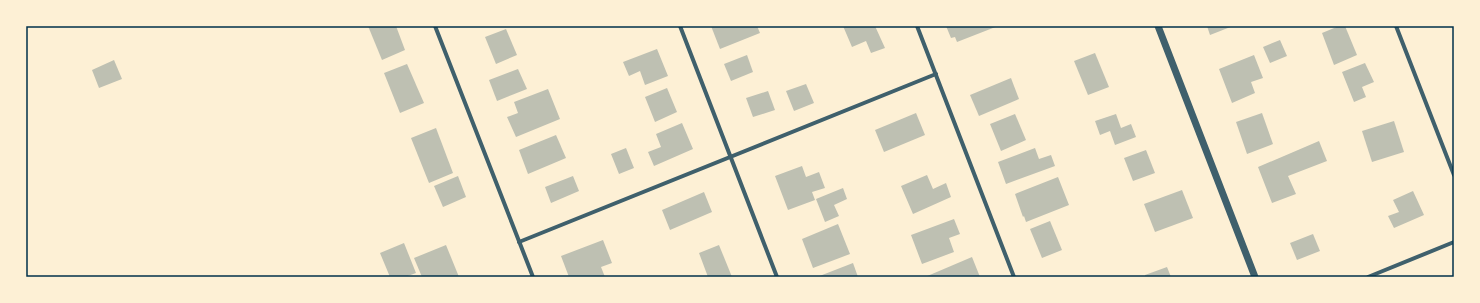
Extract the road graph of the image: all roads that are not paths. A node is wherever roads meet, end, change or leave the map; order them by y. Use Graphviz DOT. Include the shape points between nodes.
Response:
graph roads {
  1 [pos="435,26"];
  2 [pos="680,26"];
  3 [pos="917,26"];
  4 [pos="1158,26"];
  5 [pos="1396,26"];
  6 [pos="936,74"];
  7 [pos="731,157"];
  8 [pos="1454,175"];
  9 [pos="519,242"];
  10 [pos="1454,242"];
  11 [pos="533,277"];
  12 [pos="777,277"];
  13 [pos="1014,277"];
  14 [pos="1255,277"];
  15 [pos="1368,277"];
  1 -- 9 [label="street"];
  2 -- 7 [label="street"];
  3 -- 6 [label="street"];
  4 -- 14 [label="street"];
  5 -- 8 [label="street"];
  6 -- 7 [label="street"];
  6 -- 13 [label="street"];
  7 -- 9 [label="street"];
  7 -- 12 [label="street"];
  9 -- 11 [label="street"];
  10 -- 15 [label="street"];
}
